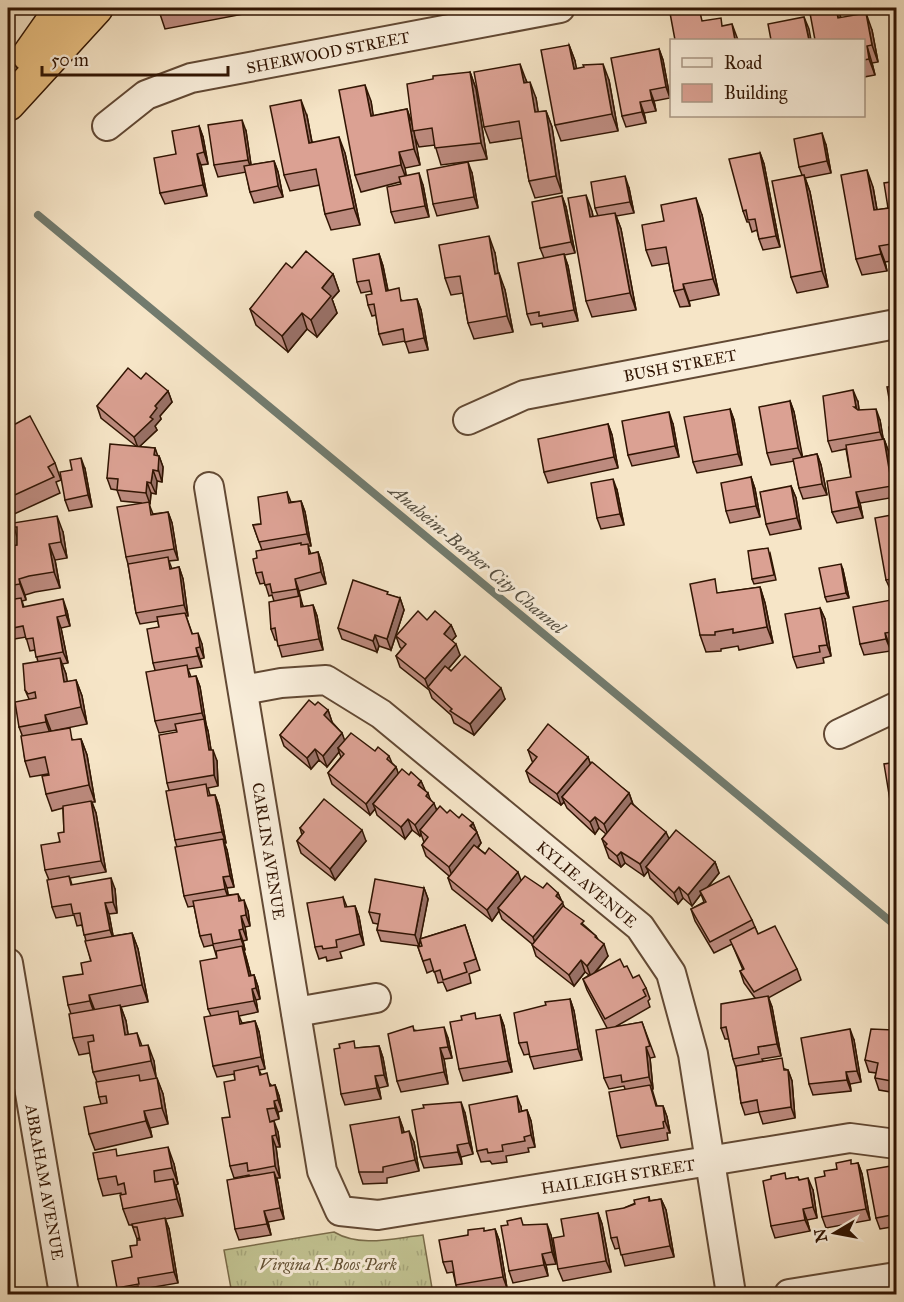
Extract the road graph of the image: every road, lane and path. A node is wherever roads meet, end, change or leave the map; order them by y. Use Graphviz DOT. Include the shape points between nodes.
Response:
graph roads {
  1 [pos="62,8"];
  2 [pos="96,8"];
  3 [pos="560,8"];
  4 [pos="8,86"];
  5 [pos="8,104"];
  6 [pos="107,126"];
  7 [pos="897,324"];
  8 [pos="468,420"];
  9 [pos="209,487"];
  10 [pos="243,690"];
  11 [pos="897,707"];
  12 [pos="838,734"];
  13 [pos="8,963"];
  14 [pos="376,998"];
  15 [pos="296,1012"];
  16 [pos="897,1144"];
  17 [pos="709,1161"];
  18 [pos="340,1211"];
  19 [pos="897,1277"];
  20 [pos="64,1294"];
  21 [pos="731,1294"];
  22 [pos="789,1294"];
  1 -- 4 [label="highway"];
  2 -- 5 [label="highway"];
  3 -- 6 [label="street, SHERWOOD STREET" via="191,78 146,95"];
  7 -- 8 [label="street, BUSH STREET" via="524,395"];
  9 -- 10 [label="street, CARLIN AVENUE"];
  10 -- 15 [label="street, CARLIN AVENUE"];
  10 -- 17 [label="street, KYLIE AVENUE" via="326,680 381,714 640,927 671,973 693,1054"];
  11 -- 12 [label="street"];
  13 -- 20 [label="street, ABRAHAM AVENUE"];
  14 -- 15 [label="street"];
  15 -- 18 [label="street, CARLIN AVENUE" via="322,1171"];
  16 -- 17 [label="street, HAILEIGH STREET" via="850,1138"];
  17 -- 18 [label="street, HAILEIGH STREET" via="378,1215"];
  17 -- 21 [label="street, KYLIE AVENUE"];
  19 -- 22 [label="street"];
}
